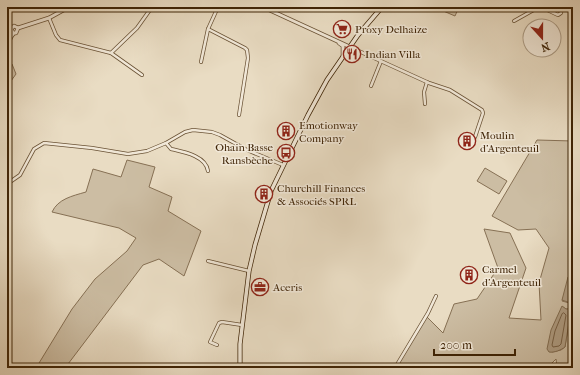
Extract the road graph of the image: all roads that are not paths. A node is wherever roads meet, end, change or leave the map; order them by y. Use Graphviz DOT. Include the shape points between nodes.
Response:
graph roads {
  1 [pos="68,7"];
  2 [pos="152,7"];
  3 [pos="218,7"];
  4 [pos="263,7"];
  5 [pos="382,7"];
  6 [pos="540,7"];
  7 [pos="562,7"];
  8 [pos="49,18"];
  9 [pos="514,22"];
  10 [pos="18,28"];
  11 [pos="11,29"];
  12 [pos="208,29"];
  13 [pos="7,30"];
  14 [pos="14,33"];
  15 [pos="358,35"];
  16 [pos="7,43"];
  17 [pos="343,45"];
  18 [pos="350,47"];
  19 [pos="111,53"];
  20 [pos="344,56"];
  21 [pos="382,61"];
  22 [pos="201,62"];
  23 [pos="142,75"];
  24 [pos="427,82"];
  25 [pos="371,86"];
  26 [pos="425,104"];
  27 [pos="239,115"];
  28 [pos="475,136"];
  29 [pos="166,143"];
  30 [pos="283,166"];
  31 [pos="208,171"];
  32 [pos="7,184"];
  33 [pos="208,261"];
  34 [pos="249,271"];
  35 [pos="436,296"];
  36 [pos="242,325"];
  37 [pos="217,345"];
  38 [pos="240,368"];
  39 [pos="395,368"];
  1 -- 8 [label="street"];
  2 -- 19 [label="street" via="137,28"];
  3 -- 12 [label="street"];
  4 -- 17 [label="street"];
  5 -- 15 [label="main road"];
  6 -- 7 [label="street" via="558,15"];
  6 -- 9 [label="street"];
  8 -- 10 [label="street"];
  8 -- 19 [label="street" via="60,40"];
  10 -- 11 [label="street" via="14,26"];
  10 -- 14 [label="street" via="18,32"];
  11 -- 13 [label="street"];
  11 -- 14 [label="street"];
  12 -- 22 [label="street"];
  12 -- 27 [label="street" via="247,50"];
  14 -- 16 [label="street"];
  15 -- 17 [label="street"];
  15 -- 18 [label="main road"];
  17 -- 18 [label="street" via="346,48"];
  17 -- 20 [label="street"];
  18 -- 20 [label="main road"];
  18 -- 21 [label="street"];
  19 -- 23 [label="street"];
  20 -- 30 [label="main road" via="323,87"];
  21 -- 24 [label="street"];
  21 -- 25 [label="street"];
  24 -- 26 [label="street" via="424,92"];
  24 -- 28 [label="street" via="450,90 483,111"];
  29 -- 30 [label="street" via="189,130 212,132"];
  29 -- 31 [label="street" via="171,149 180,150 203,161"];
  29 -- 32 [label="street" via="143,152 128,154 44,143 34,150 20,175"];
  30 -- 34 [label="main road" via="266,205"];
  33 -- 34 [label="street"];
  34 -- 36 [label="main road"];
  35 -- 39 [label="street"];
  36 -- 37 [label="street" via="219,323 210,342"];
  36 -- 38 [label="main road"];
}
